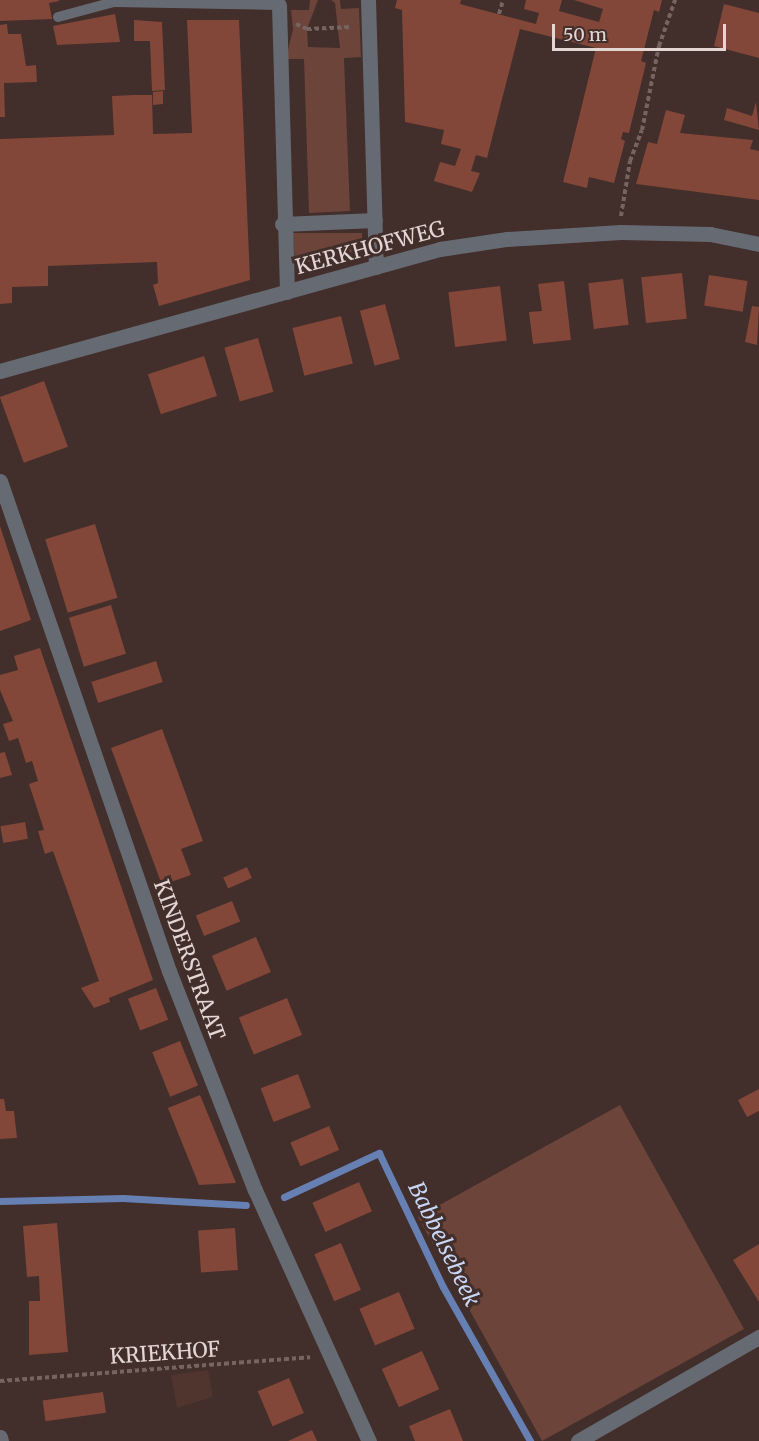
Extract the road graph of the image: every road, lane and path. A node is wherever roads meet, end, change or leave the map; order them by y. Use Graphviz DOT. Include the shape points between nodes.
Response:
graph roads {
  1 [pos="368,0"];
  2 [pos="503,0"];
  3 [pos="675,0"];
  4 [pos="279,11"];
  5 [pos="499,14"];
  6 [pos="58,17"];
  7 [pos="369,26"];
  8 [pos="375,220"];
  9 [pos="282,224"];
  10 [pos="621,232"];
  11 [pos="759,243"];
  12 [pos="376,267"];
  13 [pos="287,292"];
  14 [pos="0,372"];
  15 [pos="0,481"];
  16 [pos="759,1337"];
  17 [pos="333,1356"];
  18 [pos="0,1381"];
  19 [pos="369,1441"];
  20 [pos="578,1441"];
  1 -- 7 [label="street"];
  2 -- 5 [label="path"];
  3 -- 10 [label="path" via="659,46 649,105 624,182"];
  4 -- 6 [label="lane" via="114,2"];
  4 -- 7 [label="path" via="307,29"];
  4 -- 9 [label="street"];
  7 -- 8 [label="street"];
  8 -- 9 [label="street"];
  8 -- 12 [label="street"];
  9 -- 13 [label="street"];
  10 -- 11 [label="street, KERKHOFWEG" via="710,234"];
  10 -- 12 [label="street, KERKHOFWEG" via="507,238 440,249"];
  12 -- 13 [label="street, KERKHOFWEG"];
  13 -- 14 [label="street, KERKHOFWEG"];
  15 -- 17 [label="street, KINDERSTRAAT" via="169,971 255,1190"];
  16 -- 20 [label="street"];
  17 -- 18 [label="path, KRIEKHOF"];
  17 -- 19 [label="street, KINDERSTRAAT"];
}
